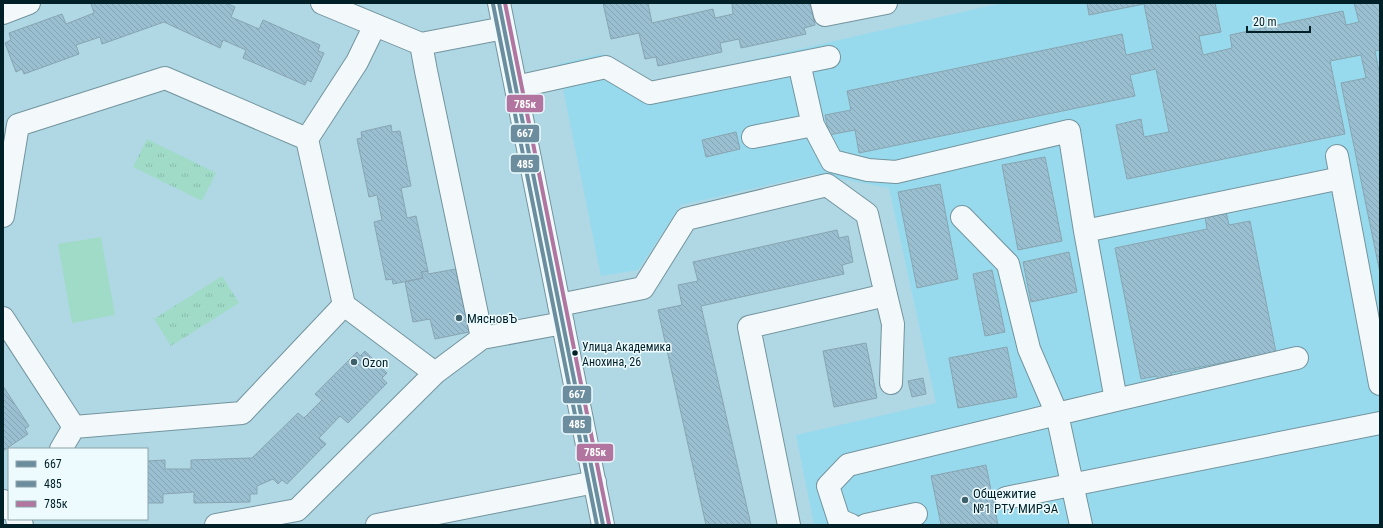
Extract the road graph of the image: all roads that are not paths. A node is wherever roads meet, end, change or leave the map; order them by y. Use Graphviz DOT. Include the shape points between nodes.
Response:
graph roads {
  1 [pos="29,3"];
  2 [pos="322,3"];
  3 [pos="499,3"];
  4 [pos="822,3"];
  5 [pos="886,3"];
  6 [pos="3,13"];
  7 [pos="375,25"];
  8 [pos="504,28"];
  9 [pos="421,44"];
  10 [pos="829,57"];
  11 [pos="799,63"];
  12 [pos="516,87"];
  13 [pos="10,119"];
  14 [pos="813,125"];
  15 [pos="753,137"];
  16 [pos="306,139"];
  17 [pos="1337,156"];
  18 [pos="1341,178"];
  19 [pos="3,216"];
  20 [pos="962,217"];
  21 [pos="1085,231"];
  22 [pos="886,296"];
  23 [pos="344,306"];
  24 [pos="561,314"];
  25 [pos="3,318"];
  26 [pos="482,338"];
  27 [pos="1297,358"];
  28 [pos="435,373"];
  29 [pos="891,383"];
  30 [pos="1380,384"];
  31 [pos="1116,400"];
  32 [pos="1057,414"];
  33 [pos="1380,423"];
  34 [pos="74,427"];
  35 [pos="62,448"];
  36 [pos="595,482"];
  37 [pos="1073,484"];
  38 [pos="1006,498"];
  39 [pos="916,514"];
  40 [pos="216,525"];
  41 [pos="377,525"];
  42 [pos="603,525"];
  43 [pos="789,525"];
  44 [pos="851,525"];
  45 [pos="866,525"];
  46 [pos="1081,525"];
  1 -- 6 [label="street"];
  2 -- 7 [label="street"];
  3 -- 8 [label="street"];
  4 -- 5 [label="street" via="825,15"];
  7 -- 9 [label="street"];
  7 -- 16 [label="street" via="357,62"];
  8 -- 9 [label="street"];
  8 -- 12 [label="street"];
  9 -- 26 [label="street"];
  10 -- 11 [label="street"];
  11 -- 12 [label="street" via="650,93 606,67"];
  11 -- 14 [label="street"];
  12 -- 24 [label="street"];
  13 -- 16 [label="street" via="165,78"];
  13 -- 19 [label="street"];
  14 -- 15 [label="street"];
  14 -- 21 [label="street" via="832,161 868,170 896,172 1069,131"];
  16 -- 23 [label="street"];
  17 -- 18 [label="street"];
  18 -- 21 [label="street"];
  18 -- 30 [label="street"];
  20 -- 32 [label="street" via="1008,264 1029,349"];
  21 -- 31 [label="street"];
  22 -- 24 [label="street" via="867,214 827,185 686,219 643,288"];
  22 -- 29 [label="street" via="893,324"];
  22 -- 43 [label="street" via="749,327"];
  23 -- 28 [label="street"];
  23 -- 34 [label="street" via="242,413"];
  24 -- 26 [label="street"];
  24 -- 36 [label="street"];
  25 -- 34 [label="street"];
  26 -- 28 [label="street"];
  27 -- 31 [label="street"];
  28 -- 40 [label="street" via="297,510"];
  31 -- 32 [label="street"];
  32 -- 37 [label="street"];
  32 -- 44 [label="street" via="848,465 828,486 839,520"];
  33 -- 37 [label="street"];
  34 -- 35 [label="street"];
  36 -- 41 [label="street"];
  36 -- 42 [label="street"];
  37 -- 38 [label="street"];
  37 -- 46 [label="street"];
  39 -- 45 [label="street"];
}
